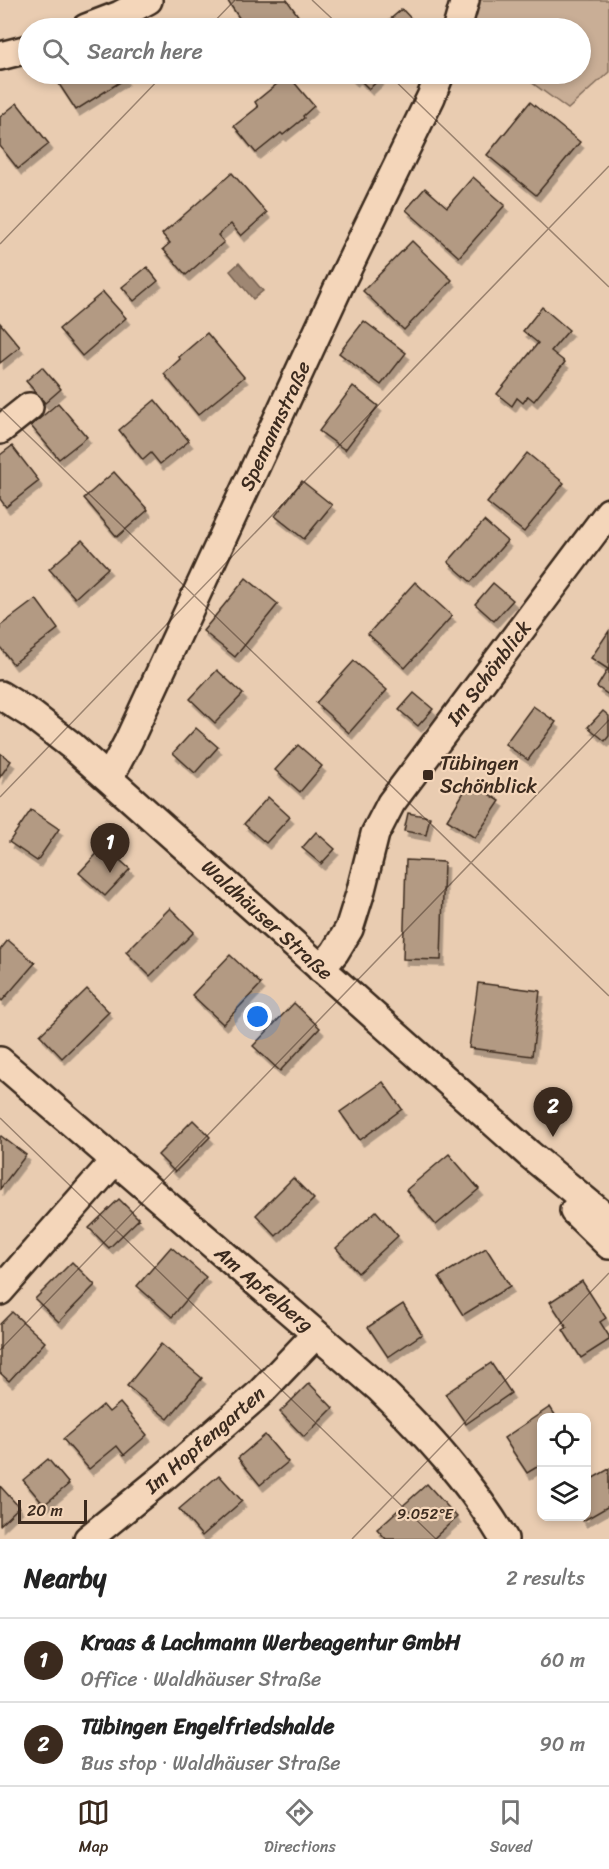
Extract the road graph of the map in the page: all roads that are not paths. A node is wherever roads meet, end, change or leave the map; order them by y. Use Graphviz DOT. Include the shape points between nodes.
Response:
graph roads {
  1 [pos="148,0"];
  2 [pos="465,0"];
  3 [pos="112,18"];
  4 [pos="460,18"];
  5 [pos="18,52"];
  6 [pos="0,56"];
  7 [pos="436,84"];
  8 [pos="30,407"];
  9 [pos="0,430"];
  10 [pos="609,512"];
  11 [pos="0,695"];
  12 [pos="109,778"];
  13 [pos="321,969"];
  14 [pos="0,1061"];
  15 [pos="528,1154"];
  16 [pos="115,1160"];
  17 [pos="609,1220"];
  18 [pos="609,1245"];
  19 [pos="0,1291"];
  20 [pos="316,1334"];
  21 [pos="88,1539"];
  22 [pos="504,1539"];
  1 -- 3 [label="street"];
  2 -- 4 [label="street"];
  5 -- 6 [label="street"];
  7 -- 12 [label="street, Spemannstraße"];
  8 -- 9 [label="street"];
  10 -- 13 [label="street, Im Schönblick" via="391,803 375,834 349,929"];
  11 -- 12 [label="street, Waldhäuser Straße" via="51,729"];
  12 -- 13 [label="street, Waldhäuser Straße"];
  13 -- 15 [label="street, Waldhäuser Straße"];
  14 -- 16 [label="street, Am Apfelberg"];
  15 -- 17 [label="street, Waldhäuser Straße"];
  15 -- 18 [label="street, Waldhäuser Straße" via="563,1199"];
  16 -- 19 [label="street"];
  16 -- 20 [label="street, Am Apfelberg"];
  20 -- 21 [label="street, Im Hopfengarten" via="259,1394"];
  20 -- 22 [label="street, Am Apfelberg" via="421,1430 474,1492"];
}
